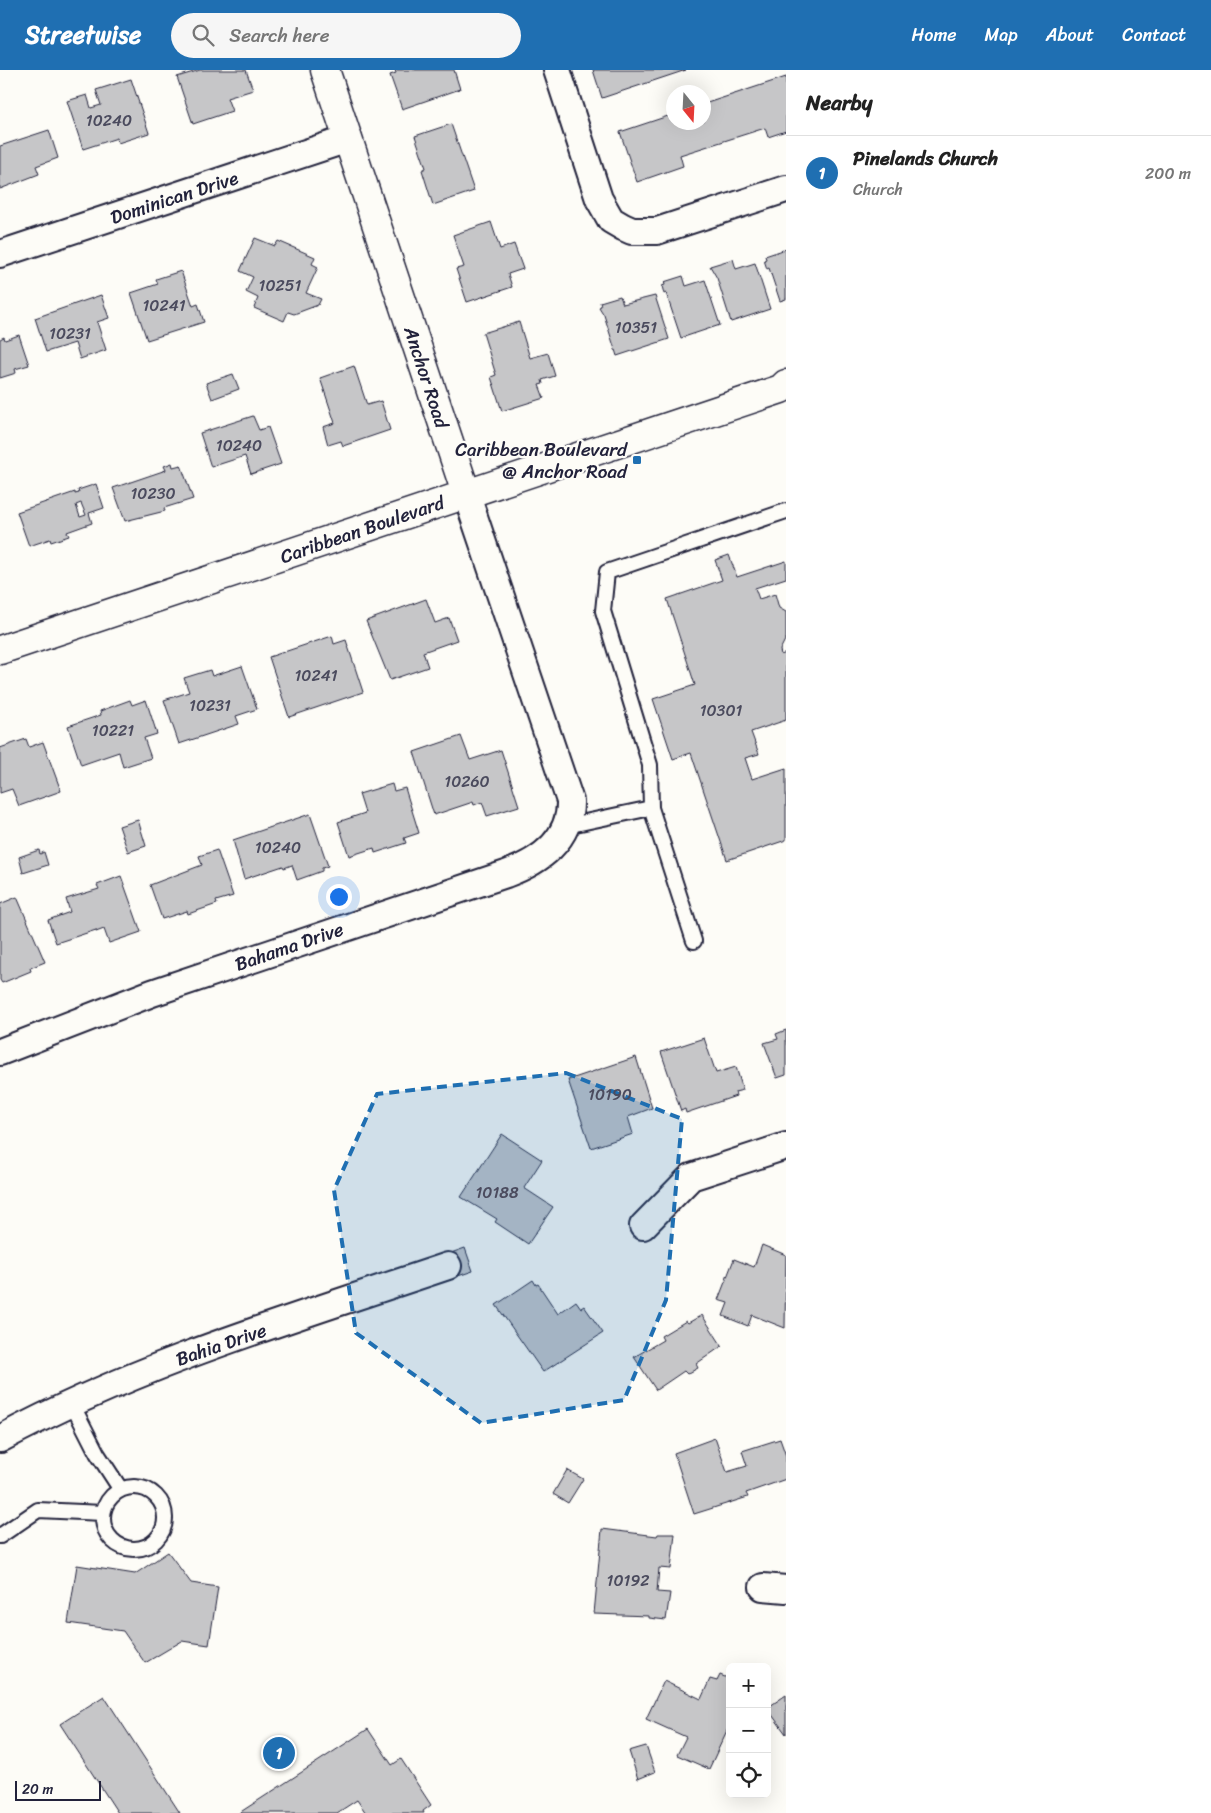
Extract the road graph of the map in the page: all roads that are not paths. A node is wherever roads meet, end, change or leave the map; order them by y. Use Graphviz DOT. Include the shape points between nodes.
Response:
graph roads {
  1 [pos="325,70"];
  2 [pos="557,70"];
  3 [pos="348,139"];
  4 [pos="786,189"];
  5 [pos="0,254"];
  6 [pos="784,388"];
  7 [pos="466,493"];
  8 [pos="786,511"];
  9 [pos="0,650"];
  10 [pos="651,808"];
  11 [pos="566,826"];
  12 [pos="694,941"];
  13 [pos="0,1052"];
  14 [pos="786,1146"];
  15 [pos="643,1226"];
  16 [pos="448,1266"];
  17 [pos="71,1402"];
  18 [pos="0,1439"];
  19 [pos="121,1490"];
  20 [pos="103,1513"];
  21 [pos="0,1536"];
  1 -- 3 [label="street, Anchor Road"];
  2 -- 4 [label="street" via="599,199 612,220 623,228 657,231"];
  3 -- 5 [label="street, Dominican Drive"];
  3 -- 7 [label="street, Anchor Road"];
  6 -- 7 [label="street, Caribbean Boulevard"];
  7 -- 9 [label="street, Caribbean Boulevard"];
  7 -- 11 [label="street, Anchor Road" via="567,791 570,816"];
  8 -- 10 [label="lane" via="607,572 603,611 650,766"];
  10 -- 11 [label="lane"];
  10 -- 12 [label="lane"];
  11 -- 13 [label="street, Bahama Drive" via="549,850 513,872 152,993"];
  14 -- 15 [label="street" via="691,1177"];
  16 -- 17 [label="street, Bahia Drive" via="203,1350"];
  17 -- 18 [label="street, Bahia Drive"];
  17 -- 19 [label="lane" via="97,1453"];
  19 -- 20 [label="lane" via="106,1504"];
  19 -- 20 [label="lane" via="141,1487 159,1498 166,1517 160,1537 142,1548 122,1547 106,1533"];
  20 -- 21 [label="lane" via="38,1510"];
}
